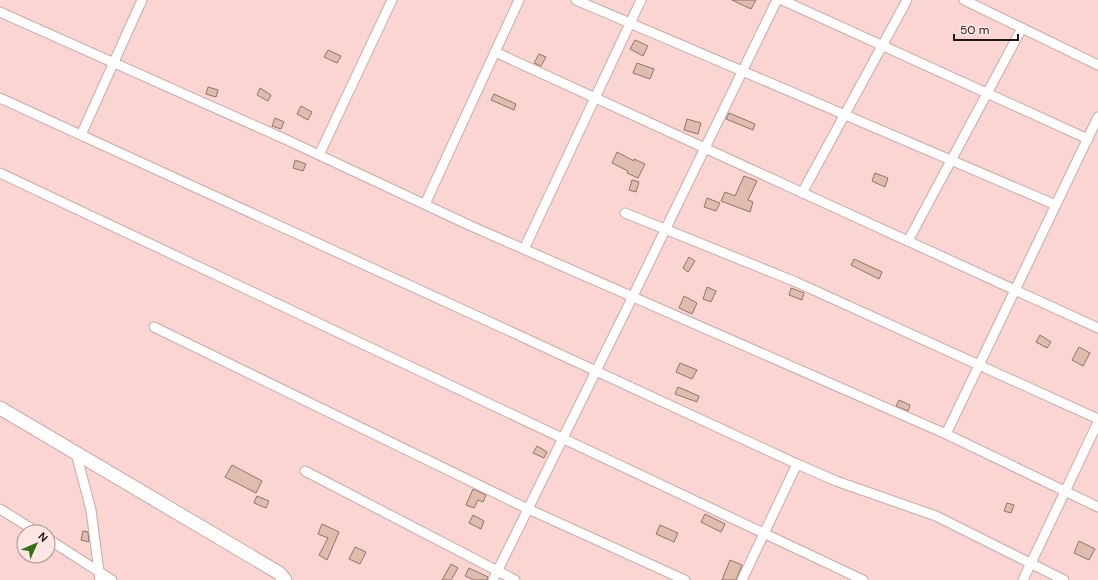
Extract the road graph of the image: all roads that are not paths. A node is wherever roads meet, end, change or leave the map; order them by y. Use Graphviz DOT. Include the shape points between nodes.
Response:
graph roads {
  1 [pos="142,0"];
  2 [pos="392,0"];
  3 [pos="519,0"];
  4 [pos="576,0"];
  5 [pos="641,0"];
  6 [pos="777,0"];
  7 [pos="782,0"];
  8 [pos="907,0"];
  9 [pos="964,0"];
  10 [pos="0,12"];
  11 [pos="630,23"];
  12 [pos="1022,28"];
  13 [pos="882,46"];
  14 [pos="495,52"];
  15 [pos="114,63"];
  16 [pos="1098,65"];
  17 [pos="742,72"];
  18 [pos="987,93"];
  19 [pos="0,98"];
  20 [pos="594,98"];
  21 [pos="844,115"];
  22 [pos="1098,117"];
  23 [pos="81,135"];
  24 [pos="1088,138"];
  25 [pos="704,148"];
  26 [pos="319,155"];
  27 [pos="951,161"];
  28 [pos="0,173"];
  29 [pos="802,193"];
  30 [pos="425,204"];
  31 [pos="1056,205"];
  32 [pos="625,213"];
  33 [pos="665,230"];
  34 [pos="908,241"];
  35 [pos="524,249"];
  36 [pos="1014,290"];
  37 [pos="633,296"];
  38 [pos="154,327"];
  39 [pos="1098,328"];
  40 [pos="978,364"];
  41 [pos="596,370"];
  42 [pos="0,408"];
  43 [pos="1098,418"];
  44 [pos="1098,422"];
  45 [pos="946,434"];
  46 [pos="562,438"];
  47 [pos="76,453"];
  48 [pos="797,464"];
  49 [pos="304,471"];
  50 [pos="1066,491"];
  51 [pos="1098,507"];
  52 [pos="0,509"];
  53 [pos="528,509"];
  54 [pos="23,524"];
  55 [pos="763,533"];
  56 [pos="56,545"];
  57 [pos="1031,564"];
  58 [pos="497,571"];
  59 [pos="99,576"];
  60 [pos="282,578"];
  61 [pos="112,580"];
  62 [pos="493,580"];
  63 [pos="515,580"];
  64 [pos="685,580"];
  65 [pos="742,580"];
  66 [pos="863,580"];
  67 [pos="1023,580"];
  68 [pos="1064,580"];
  1 -- 15 [label="street"];
  2 -- 26 [label="street"];
  3 -- 14 [label="street"];
  4 -- 11 [label="street"];
  5 -- 11 [label="street"];
  6 -- 17 [label="street"];
  7 -- 13 [label="street"];
  8 -- 13 [label="street"];
  9 -- 12 [label="street"];
  10 -- 15 [label="street"];
  11 -- 17 [label="street"];
  11 -- 20 [label="street"];
  12 -- 16 [label="street"];
  12 -- 18 [label="street"];
  13 -- 18 [label="street"];
  13 -- 21 [label="street"];
  14 -- 20 [label="street"];
  14 -- 30 [label="street"];
  15 -- 23 [label="street"];
  15 -- 26 [label="street"];
  17 -- 21 [label="street"];
  17 -- 25 [label="street"];
  18 -- 24 [label="street"];
  18 -- 27 [label="street"];
  19 -- 23 [label="street"];
  20 -- 25 [label="street"];
  20 -- 35 [label="street"];
  21 -- 27 [label="street"];
  21 -- 29 [label="street"];
  22 -- 24 [label="street"];
  23 -- 41 [label="street"];
  24 -- 31 [label="street"];
  25 -- 29 [label="street"];
  25 -- 33 [label="street"];
  26 -- 30 [label="street"];
  27 -- 31 [label="street"];
  27 -- 34 [label="street"];
  28 -- 46 [label="street"];
  29 -- 34 [label="street"];
  30 -- 35 [label="street"];
  31 -- 36 [label="street"];
  32 -- 33 [label="street"];
  33 -- 37 [label="street"];
  33 -- 40 [label="street" via="796,282"];
  34 -- 36 [label="street"];
  35 -- 37 [label="street"];
  36 -- 39 [label="street"];
  36 -- 40 [label="street"];
  37 -- 41 [label="street"];
  37 -- 45 [label="street"];
  38 -- 53 [label="street"];
  40 -- 43 [label="street"];
  40 -- 45 [label="street"];
  41 -- 46 [label="street"];
  41 -- 48 [label="street"];
  42 -- 47 [label="street"];
  44 -- 50 [label="street"];
  45 -- 50 [label="street"];
  46 -- 53 [label="street"];
  46 -- 55 [label="street"];
  47 -- 59 [label="street" via="91,510"];
  47 -- 60 [label="street"];
  48 -- 55 [label="street"];
  48 -- 57 [label="street" via="836,481 936,516"];
  49 -- 58 [label="street"];
  50 -- 51 [label="street"];
  50 -- 57 [label="street"];
  52 -- 54 [label="street"];
  53 -- 58 [label="street"];
  53 -- 64 [label="street"];
  55 -- 65 [label="street"];
  55 -- 66 [label="street"];
  56 -- 59 [label="street"];
  57 -- 67 [label="street"];
  57 -- 68 [label="street"];
  58 -- 62 [label="street"];
  58 -- 63 [label="street"];
  59 -- 61 [label="street"];
}
